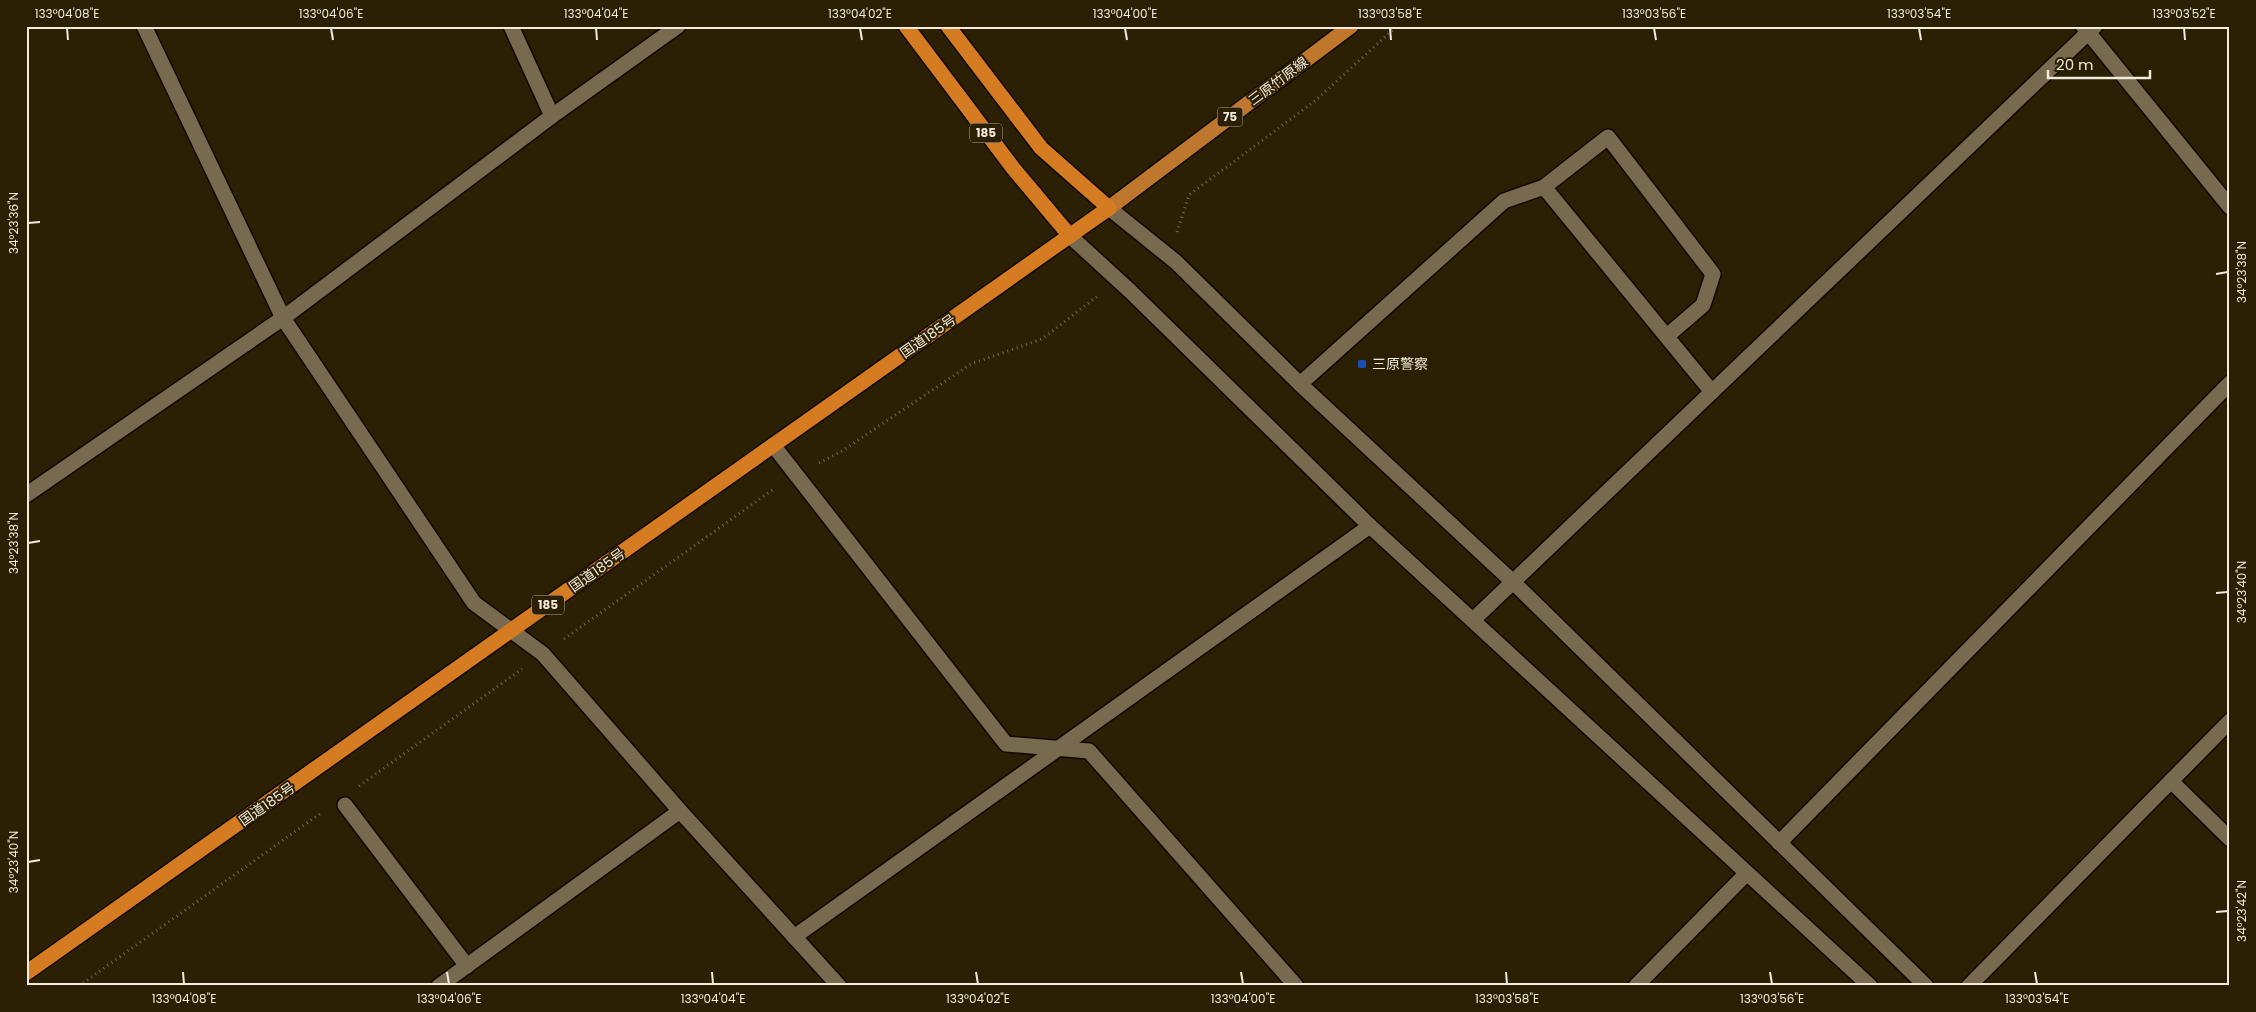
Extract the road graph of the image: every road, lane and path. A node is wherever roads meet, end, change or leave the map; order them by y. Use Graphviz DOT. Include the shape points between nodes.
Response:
graph roads {
  1 [pos="144,26"];
  2 [pos="511,26"];
  3 [pos="678,26"];
  4 [pos="906,26"];
  5 [pos="948,26"];
  6 [pos="1351,26"];
  7 [pos="1397,26"];
  8 [pos="2089,28"];
  9 [pos="552,116"];
  10 [pos="1544,187"];
  11 [pos="1110,208"];
  12 [pos="2230,208"];
  13 [pos="1070,236"];
  14 [pos="1160,249"];
  15 [pos="1118,281"];
  16 [pos="283,318"];
  17 [pos="1667,336"];
  18 [pos="2230,383"];
  19 [pos="1300,384"];
  20 [pos="1712,392"];
  21 [pos="773,445"];
  22 [pos="796,475"];
  23 [pos="27,491"];
  24 [pos="1370,526"];
  25 [pos="1513,582"];
  26 [pos="1474,620"];
  27 [pos="510,632"];
  28 [pos="543,654"];
  29 [pos="2230,721"];
  30 [pos="1055,749"];
  31 [pos="2171,781"];
  32 [pos="356,788"];
  33 [pos="345,805"];
  34 [pos="323,811"];
  35 [pos="680,812"];
  36 [pos="2230,839"];
  37 [pos="1779,843"];
  38 [pos="1746,874"];
  39 [pos="794,937"];
  40 [pos="467,966"];
  41 [pos="26,973"];
  42 [pos="79,986"];
  43 [pos="439,986"];
  44 [pos="839,986"];
  45 [pos="1296,986"];
  46 [pos="1636,986"];
  47 [pos="1870,986"];
  48 [pos="1926,986"];
  49 [pos="1969,986"];
  1 -- 16 [label="street"];
  2 -- 9 [label="street"];
  3 -- 9 [label="street"];
  4 -- 13 [label="highway, 185" via="1013,168"];
  5 -- 11 [label="highway, 185" via="1041,148"];
  6 -- 11 [label="main road, 三原竹原線 / 75"];
  7 -- 14 [label="path" via="1315,101 1189,195 1175,238"];
  8 -- 12 [label="street"];
  8 -- 20 [label="street"];
  9 -- 16 [label="street"];
  10 -- 17 [label="street"];
  10 -- 17 [label="street" via="1608,137 1714,274 1703,306"];
  10 -- 19 [label="street" via="1504,201"];
  11 -- 13 [label="highway, 国道185号 / 185"];
  11 -- 14 [label="street"];
  13 -- 15 [label="street"];
  13 -- 21 [label="highway, 国道185号 / 185"];
  14 -- 19 [label="street"];
  15 -- 22 [label="path" via="1042,339 970,364 842,451"];
  15 -- 24 [label="street"];
  16 -- 23 [label="street"];
  16 -- 27 [label="street" via="474,603"];
  17 -- 20 [label="street"];
  18 -- 37 [label="street"];
  19 -- 25 [label="street"];
  20 -- 25 [label="street"];
  21 -- 22 [label="street"];
  21 -- 27 [label="highway, 国道185号 / 185"];
  22 -- 28 [label="path"];
  22 -- 30 [label="street" via="1006,744"];
  24 -- 26 [label="street"];
  24 -- 30 [label="street"];
  25 -- 26 [label="street"];
  25 -- 37 [label="street"];
  26 -- 38 [label="street"];
  27 -- 28 [label="street"];
  27 -- 41 [label="highway, 国道185号 / 185"];
  28 -- 32 [label="path"];
  28 -- 35 [label="street"];
  29 -- 31 [label="street"];
  30 -- 39 [label="street"];
  30 -- 45 [label="street" via="1089,751"];
  31 -- 36 [label="street"];
  31 -- 49 [label="street"];
  33 -- 40 [label="street"];
  34 -- 42 [label="path"];
  35 -- 39 [label="street"];
  35 -- 40 [label="street"];
  37 -- 48 [label="street"];
  38 -- 46 [label="street"];
  38 -- 47 [label="street"];
  39 -- 44 [label="street"];
  40 -- 43 [label="street"];
}
